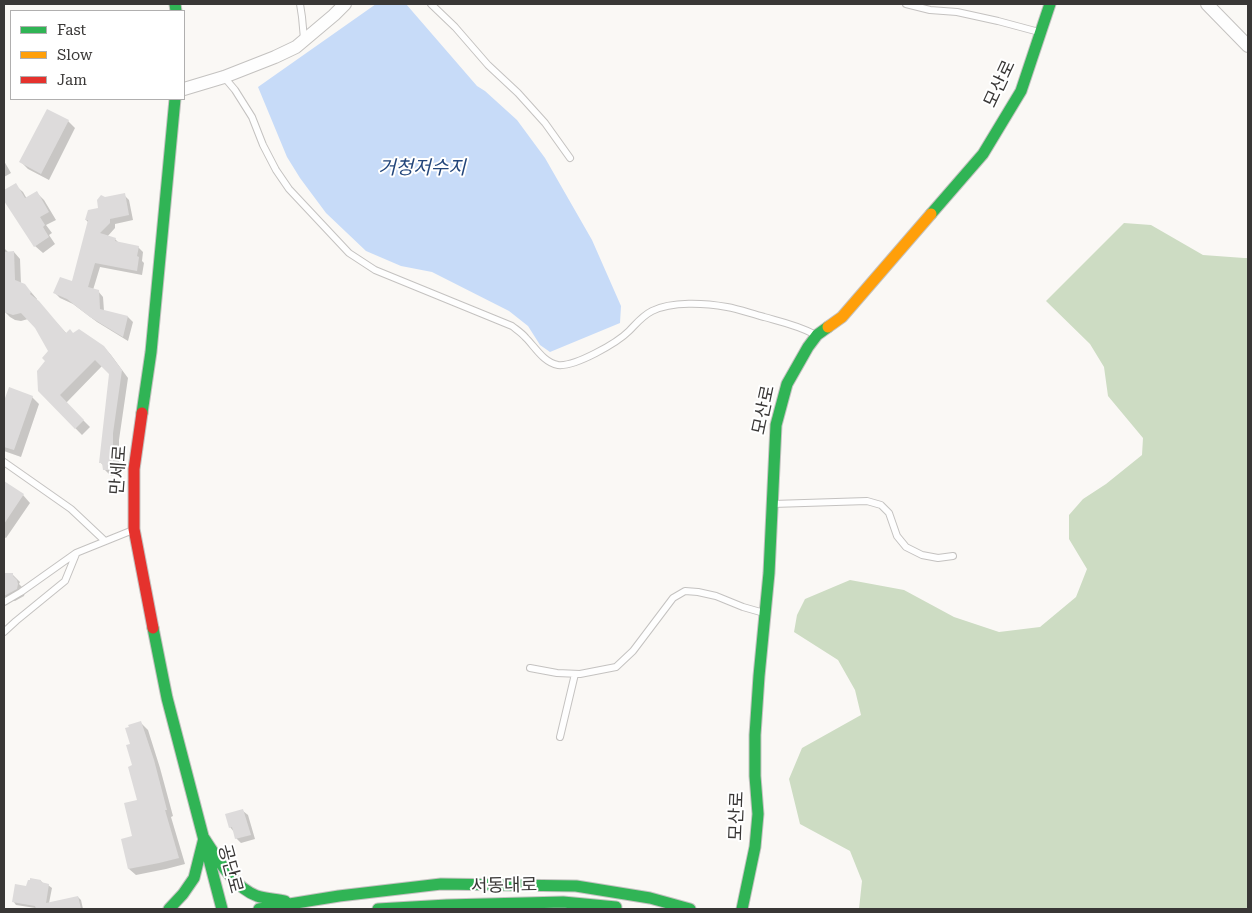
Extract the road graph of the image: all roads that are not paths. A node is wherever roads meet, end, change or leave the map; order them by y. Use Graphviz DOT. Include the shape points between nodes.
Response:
graph roads {
  1 [pos="300,4"];
  2 [pos="345,4"];
  3 [pos="431,4"];
  4 [pos="906,4"];
  5 [pos="1050,4"];
  6 [pos="1207,4"];
  7 [pos="1040,32"];
  8 [pos="304,40"];
  9 [pos="1248,46"];
  10 [pos="224,77"];
  11 [pos="185,89"];
  12 [pos="175,100"];
  13 [pos="570,158"];
  14 [pos="818,335"];
  15 [pos="4,462"];
  16 [pos="772,504"];
  17 [pos="134,529"];
  18 [pos="105,541"];
  19 [pos="76,553"];
  20 [pos="953,556"];
  21 [pos="4,602"];
  22 [pos="765,614"];
  23 [pos="4,632"];
  24 [pos="530,668"];
  25 [pos="575,674"];
  26 [pos="560,737"];
  27 [pos="204,838"];
  28 [pos="295,903"];
  29 [pos="169,909"];
  30 [pos="222,909"];
  31 [pos="260,909"];
  32 [pos="378,909"];
  33 [pos="630,909"];
  34 [pos="690,909"];
  35 [pos="742,909"];
  1 -- 8 [label="lane"];
  2 -- 8 [label="street"];
  3 -- 13 [label="lane" via="518,93"];
  4 -- 7 [label="lane" via="957,12"];
  5 -- 7 [label="main road, 모산로"];
  6 -- 9 [label="street"];
  7 -- 14 [label="main road, 모산로" via="1021,91 983,154 842,316"];
  8 -- 10 [label="street" via="275,57"];
  10 -- 11 [label="street"];
  10 -- 14 [label="lane" via="252,117 263,145 289,189 349,252 375,270 512,326 544,358 558,365 576,362 598,351 618,340 652,311 672,304 728,307"];
  12 -- 17 [label="main road, 만세로" via="151,352 134,469"];
  14 -- 16 [label="main road, 모산로" via="787,384 776,424"];
  15 -- 18 [label="lane" via="71,509"];
  16 -- 20 [label="lane" via="867,501 881,505 890,513 896,536 906,547 922,555"];
  16 -- 22 [label="main road, 모산로"];
  17 -- 18 [label="lane"];
  17 -- 27 [label="main road, 만세로" via="167,698"];
  18 -- 19 [label="lane"];
  19 -- 21 [label="lane"];
  19 -- 23 [label="lane" via="65,581"];
  22 -- 25 [label="lane" via="716,596 685,591 674,598 633,651 616,667"];
  22 -- 35 [label="main road, 모산로" via="755,735 758,814 755,847"];
  24 -- 25 [label="lane"];
  25 -- 26 [label="lane"];
  27 -- 28 [label="main road" via="239,886 259,897"];
  27 -- 29 [label="main road" via="194,878"];
  27 -- 30 [label="main road, 공단로"];
  28 -- 31 [label="main road"];
  28 -- 34 [label="main road" via="441,884 576,886 650,898"];
  32 -- 33 [label="main road, 서동대로" via="563,902"];
}
